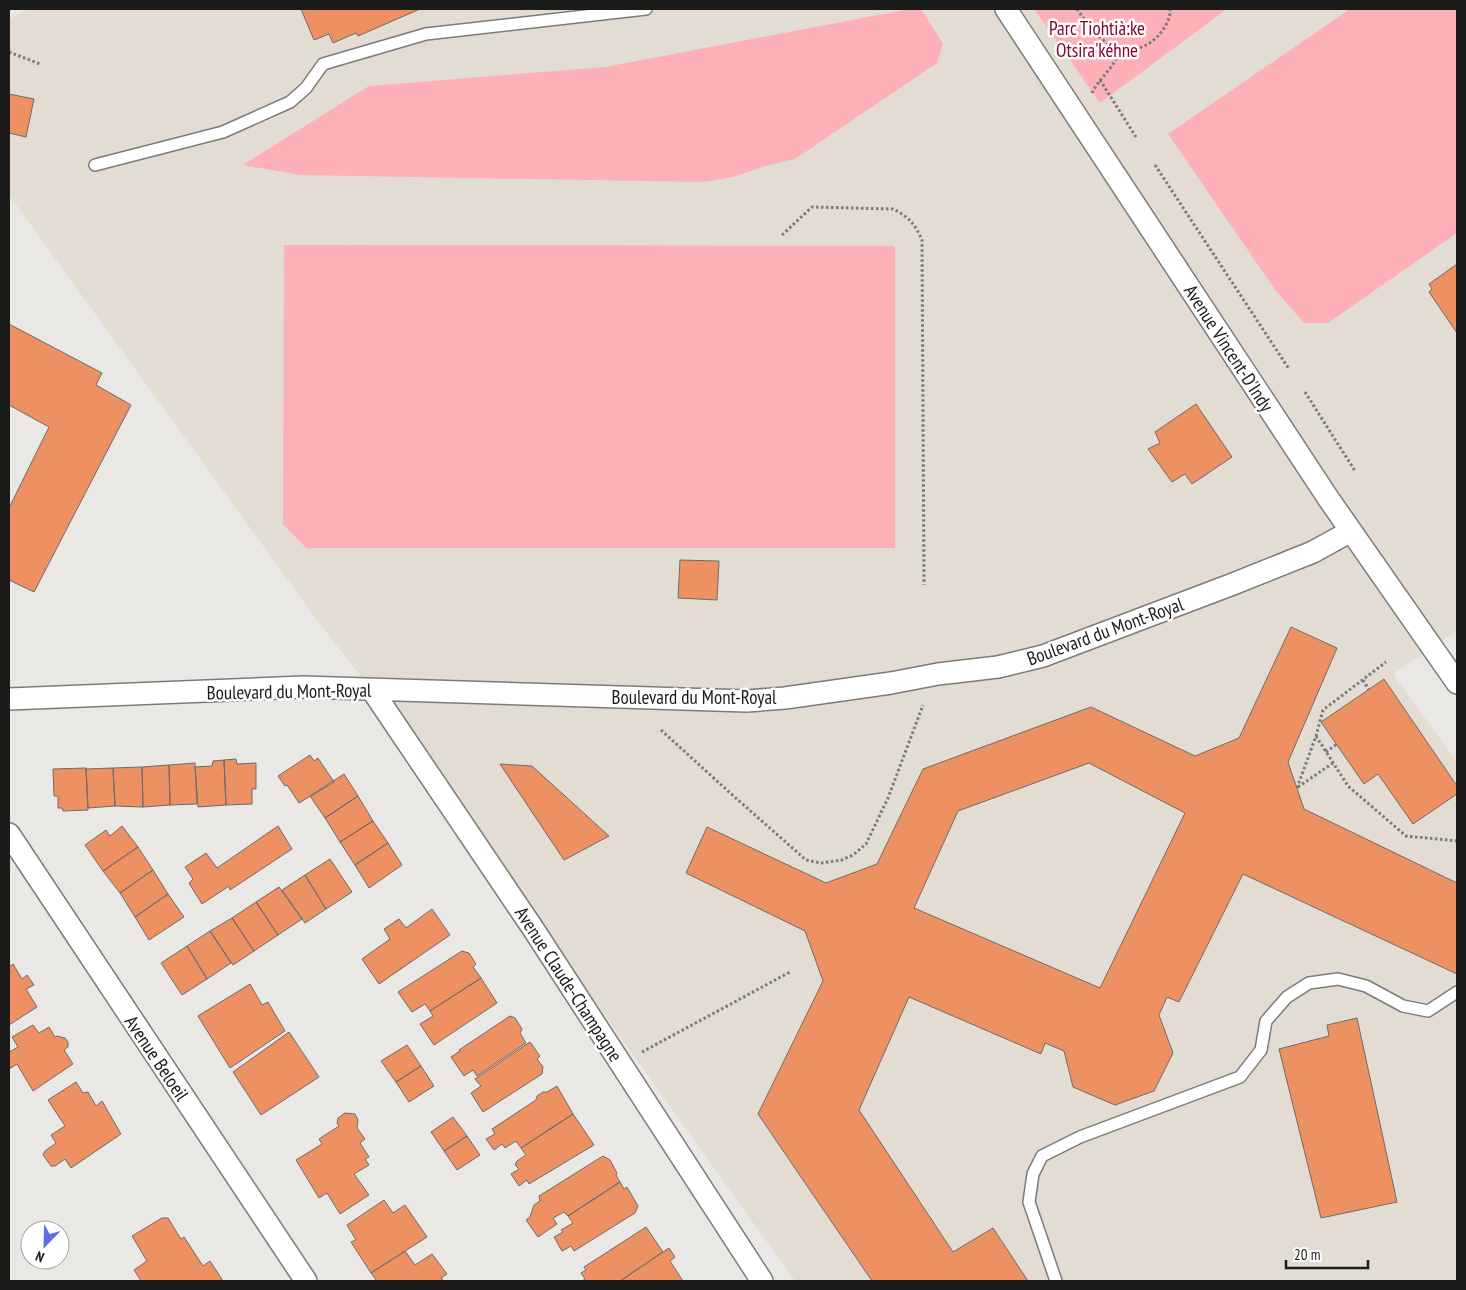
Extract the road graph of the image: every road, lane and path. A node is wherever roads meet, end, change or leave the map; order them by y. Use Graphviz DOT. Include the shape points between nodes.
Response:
graph roads {
  1 [pos="646,9"];
  2 [pos="1006,9"];
  3 [pos="1077,9"];
  4 [pos="1170,9"];
  5 [pos="1120,49"];
  6 [pos="9,52"];
  7 [pos="40,64"];
  8 [pos="1100,80"];
  9 [pos="1092,93"];
  10 [pos="1136,137"];
  11 [pos="95,165"];
  12 [pos="1155,165"];
  13 [pos="782,235"];
  14 [pos="1289,369"];
  15 [pos="1305,392"];
  16 [pos="1355,471"];
  17 [pos="1351,531"];
  18 [pos="924,585"];
  19 [pos="1386,662"];
  20 [pos="1362,680"];
  21 [pos="1457,683"];
  22 [pos="372,690"];
  23 [pos="1369,690"];
  24 [pos="9,699"];
  25 [pos="923,705"];
  26 [pos="661,730"];
  27 [pos="1316,736"];
  28 [pos="1337,744"];
  29 [pos="1326,752"];
  30 [pos="1333,763"];
  31 [pos="9,834"];
  32 [pos="1457,841"];
  33 [pos="790,972"];
  34 [pos="1457,992"];
  35 [pos="639,1053"];
  36 [pos="306,1281"];
  37 [pos="762,1281"];
  38 [pos="1056,1281"];
  1 -- 11 [label="lane" via="426,34 322,64 306,88 290,102 223,132"];
  2 -- 17 [label="street, Avenue Vincent-D'Indy"];
  3 -- 5 [label="path" via="1107,43"];
  4 -- 5 [label="path" via="1167,24 1151,44 1135,50"];
  5 -- 8 [label="path"];
  6 -- 7 [label="path"];
  8 -- 9 [label="path"];
  8 -- 10 [label="path"];
  12 -- 14 [label="path"];
  13 -- 18 [label="path" via="812,207 893,208 915,225 922,240"];
  15 -- 16 [label="path"];
  17 -- 21 [label="street, Avenue Vincent-D'Indy"];
  17 -- 22 [label="street, Boulevard du Mont-Royal" via="1313,552 1215,591 1043,656 998,667 747,701"];
  19 -- 20 [label="path"];
  20 -- 23 [label="path"];
  20 -- 27 [label="path" via="1323,710"];
  22 -- 24 [label="street, Boulevard du Mont-Royal" via="303,688"];
  22 -- 37 [label="street, Avenue Claude-Champagne" via="534,930"];
  25 -- 26 [label="path" via="888,798 866,844 842,860 821,863 806,860"];
  27 -- 29 [label="path"];
  27 -- 30 [label="path" via="1297,788"];
  28 -- 29 [label="path"];
  29 -- 30 [label="path"];
  30 -- 32 [label="path" via="1348,786 1406,836"];
  31 -- 36 [label="street, Avenue Beloeil"];
  33 -- 35 [label="path"];
  34 -- 38 [label="lane" via="1428,1011 1403,1006 1366,986 1338,979 1309,982 1287,997 1266,1021 1261,1050 1240,1077 1080,1137 1042,1156 1033,1174 1029,1202"];
}
